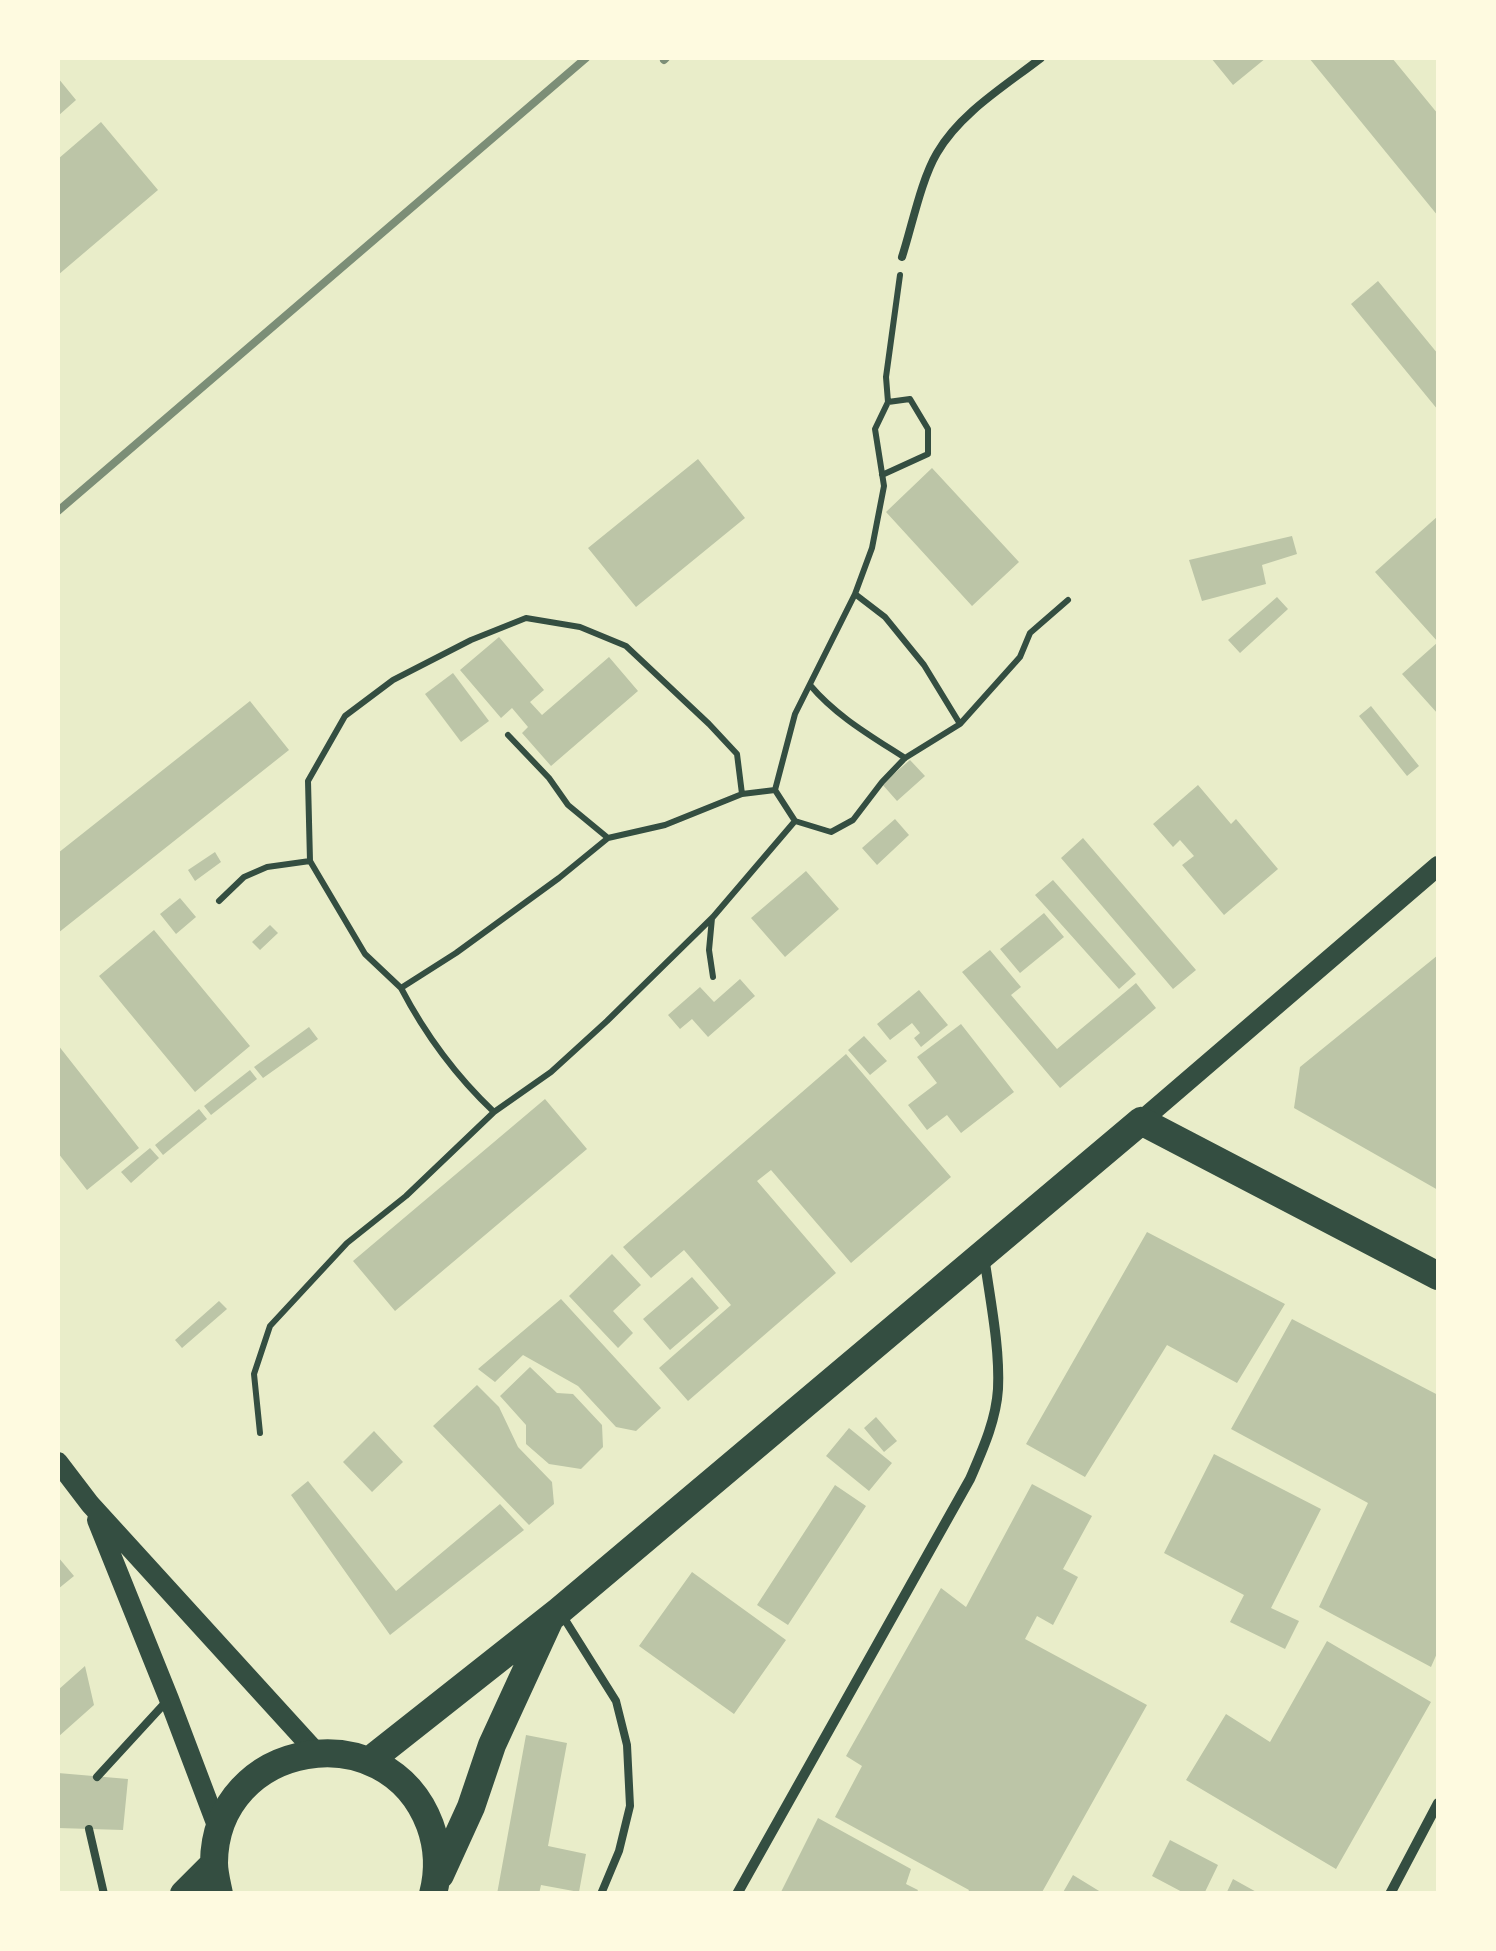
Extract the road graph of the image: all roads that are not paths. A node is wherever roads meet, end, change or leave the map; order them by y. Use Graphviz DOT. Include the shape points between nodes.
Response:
graph roads {
  1 [pos="1040,58"];
  2 [pos="902,257"];
  3 [pos="1438,866"];
  4 [pos="1141,1120"];
  5 [pos="984,1255"];
  6 [pos="1438,1276"];
  7 [pos="58,1462"];
  8 [pos="90,1504"];
  9 [pos="554,1615"];
  10 [pos="169,1699"];
  11 [pos="316,1752"];
  12 [pos="369,1761"];
  13 [pos="97,1777"];
  14 [pos="1438,1803"];
  15 [pos="89,1829"];
  16 [pos="219,1831"];
  17 [pos="214,1864"];
  18 [pos="434,1891"];
  19 [pos="104,1894"];
  20 [pos="184,1894"];
  21 [pos="219,1894"];
  22 [pos="601,1894"];
  23 [pos="737,1894"];
  24 [pos="1390,1894"];
  1 -- 2 [label="lane" via="950,133 935,155"];
  3 -- 4 [label="main road"];
  4 -- 5 [label="highway"];
  4 -- 6 [label="highway"];
  5 -- 9 [label="highway"];
  5 -- 23 [label="street" via="998,1390 988,1436 970,1480"];
  7 -- 8 [label="main road"];
  8 -- 10 [label="main road"];
  8 -- 11 [label="main road"];
  9 -- 12 [label="highway"];
  9 -- 18 [label="highway" via="492,1745"];
  9 -- 22 [label="lane" via="616,1701 627,1746 630,1806"];
  10 -- 13 [label="lane"];
  10 -- 16 [label="main road"];
  11 -- 12 [label="highway"];
  11 -- 16 [label="highway" via="255,1776 232,1801"];
  12 -- 18 [label="highway" via="392,1773 425,1812 438,1862"];
  14 -- 24 [label="street"];
  15 -- 19 [label="lane"];
  16 -- 17 [label="highway"];
  17 -- 20 [label="highway"];
  17 -- 21 [label="highway"];
}
